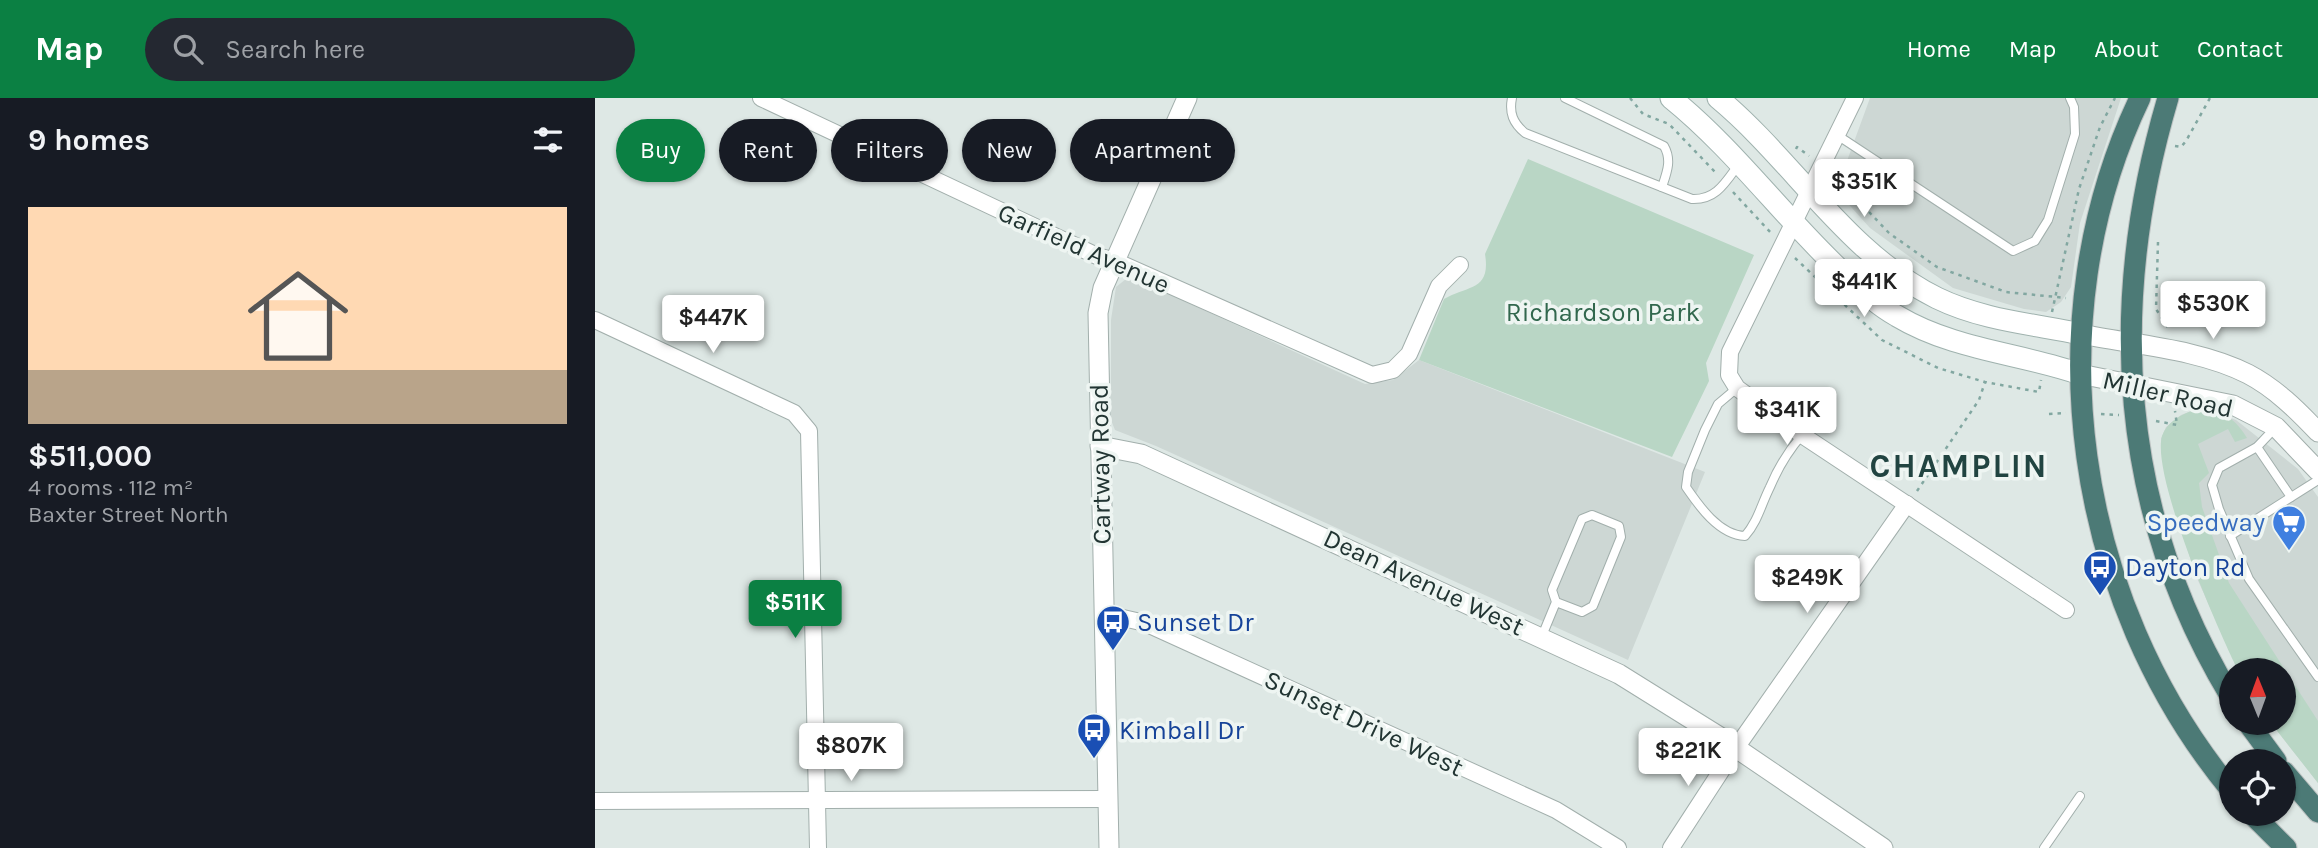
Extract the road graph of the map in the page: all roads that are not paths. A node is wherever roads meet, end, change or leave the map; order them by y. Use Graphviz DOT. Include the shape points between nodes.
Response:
graph roads {
  1 [pos="761,98"];
  2 [pos="1187,98"];
  3 [pos="1512,98"];
  4 [pos="1565,98"];
  5 [pos="1671,98"];
  6 [pos="1718,98"];
  7 [pos="1855,98"];
  8 [pos="2070,98"];
  9 [pos="2140,98"];
  10 [pos="2168,98"];
  11 [pos="1837,135"];
  12 [pos="1739,164"];
  13 [pos="1662,187"];
  14 [pos="1809,190"];
  15 [pos="1794,224"];
  16 [pos="1115,261"];
  17 [pos="1460,265"];
  18 [pos="595,320"];
  19 [pos="2081,334"];
  20 [pos="2129,344"];
  21 [pos="2080,373"];
  22 [pos="2131,386"];
  23 [pos="1737,388"];
  24 [pos="2276,427"];
  25 [pos="2318,432"];
  26 [pos="1802,435"];
  27 [pos="1100,446"];
  28 [pos="2257,447"];
  29 [pos="2318,471"];
  30 [pos="2318,480"];
  31 [pos="2291,497"];
  32 [pos="1907,504"];
  33 [pos="2230,536"];
  34 [pos="1556,602"];
  35 [pos="2066,610"];
  36 [pos="1103,618"];
  37 [pos="1542,636"];
  38 [pos="2219,673"];
  39 [pos="2318,677"];
  40 [pos="1736,748"];
  41 [pos="2219,773"];
  42 [pos="2296,786"];
  43 [pos="2080,796"];
  44 [pos="1108,799"];
  45 [pos="595,801"];
  46 [pos="817,801"];
  47 [pos="2318,813"];
  48 [pos="2264,826"];
  49 [pos="818,848"];
  50 [pos="1109,848"];
  51 [pos="1618,848"];
  52 [pos="1671,848"];
  53 [pos="1883,848"];
  54 [pos="2044,848"];
  55 [pos="2286,848"];
  1 -- 16 [label="street, Garfield Avenue"];
  2 -- 16 [label="street, Cartway Road"];
  3 -- 13 [label="lane" via="1515,124 1525,133"];
  4 -- 13 [label="lane" via="1664,146 1669,168"];
  5 -- 12 [label="main road"];
  6 -- 14 [label="main road"];
  7 -- 11 [label="street"];
  8 -- 11 [label="lane" via="2075,134 2049,220 2035,241 2013,251"];
  9 -- 19 [label="highway" via="2101,212"];
  10 -- 20 [label="highway" via="2139,217"];
  11 -- 14 [label="street"];
  12 -- 13 [label="lane" via="1717,193 1705,199"];
  12 -- 15 [label="main road"];
  14 -- 15 [label="street"];
  14 -- 19 [label="main road" via="1872,256 1938,299 1997,319"];
  15 -- 21 [label="main road" via="1880,305 1913,325 1989,352"];
  15 -- 23 [label="street" via="1730,352 1729,375"];
  16 -- 17 [label="street, Garfield Avenue" via="1372,376 1393,370 1409,354 1439,286"];
  16 -- 27 [label="street, Cartway Road" via="1098,313"];
  18 -- 46 [label="street" via="794,414 809,432"];
  19 -- 20 [label="street, Miller Road"];
  19 -- 21 [label="highway"];
  20 -- 22 [label="highway"];
  20 -- 25 [label="street, Miller Road" via="2246,373 2276,392"];
  21 -- 22 [label="street, Miller Road"];
  21 -- 41 [label="highway" via="2091,482 2118,589 2172,704"];
  22 -- 24 [label="street, Miller Road" via="2233,405"];
  22 -- 38 [label="highway" via="2145,481 2163,545 2194,625"];
  23 -- 26 [label="street"];
  23 -- 26 [label="lane" via="1718,404 1688,472 1686,487 1707,517 1745,536"];
  24 -- 28 [label="lane"];
  24 -- 29 [label="street, Miller Road"];
  26 -- 32 [label="street"];
  27 -- 36 [label="street, Cartway Road"];
  27 -- 37 [label="street, Dean Avenue West" via="1141,454"];
  28 -- 31 [label="lane"];
  28 -- 33 [label="lane" via="2219,468 2212,485"];
  30 -- 31 [label="lane"];
  31 -- 33 [label="lane"];
  32 -- 35 [label="street"];
  32 -- 40 [label="street"];
  33 -- 39 [label="lane" via="2249,579"];
  34 -- 34 [label="lane" via="1582,612 1593,606 1622,537 1619,526 1592,514 1582,519 1552,590"];
  34 -- 37 [label="lane"];
  36 -- 44 [label="street, Cartway Road"];
  36 -- 51 [label="street, Sunset Drive West" via="1145,623 1556,810"];
  37 -- 40 [label="street, Dean Avenue West" via="1619,674"];
  40 -- 52 [label="street"];
  40 -- 53 [label="street, Dean Avenue West"];
  42 -- 47 [label="highway"];
  43 -- 54 [label="lane"];
  44 -- 46 [label="street"];
  44 -- 50 [label="street, Cartway Road"];
  45 -- 46 [label="street"];
  46 -- 49 [label="street"];
  48 -- 55 [label="highway"];
}
